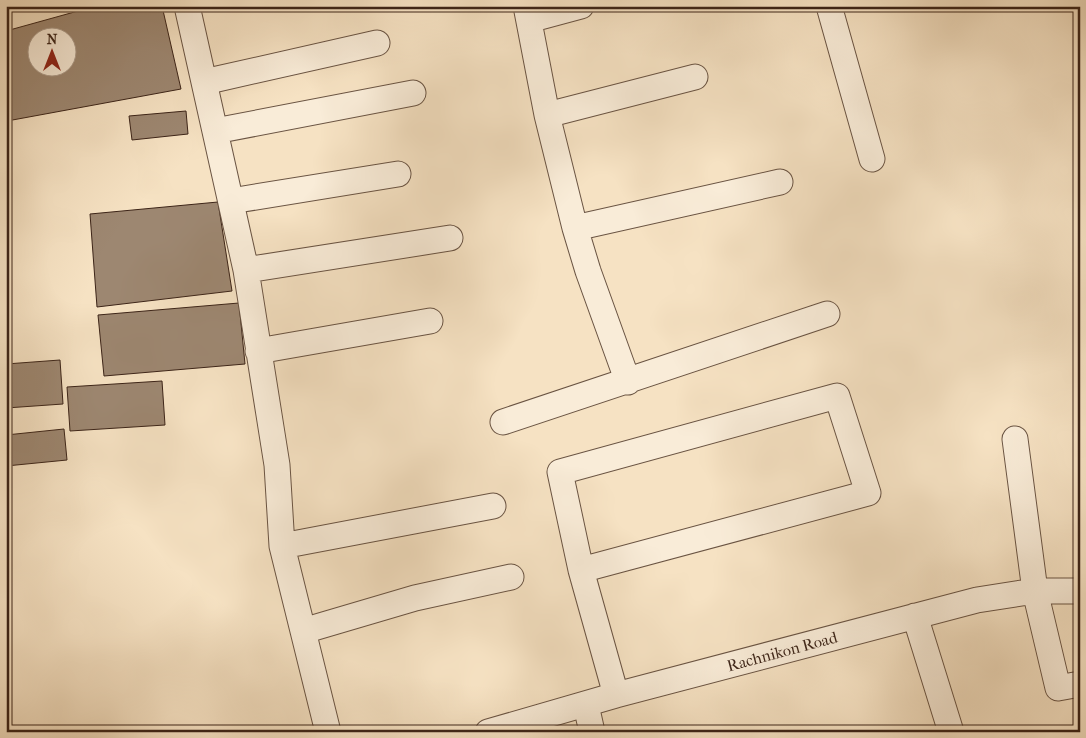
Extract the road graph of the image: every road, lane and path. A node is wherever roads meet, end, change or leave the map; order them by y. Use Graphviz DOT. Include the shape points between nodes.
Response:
graph roads {
  1 [pos="187,6"];
  2 [pos="581,6"];
  3 [pos="829,6"];
  4 [pos="527,13"];
  5 [pos="377,42"];
  6 [pos="695,77"];
  7 [pos="204,82"];
  8 [pos="413,93"];
  9 [pos="547,115"];
  10 [pos="215,130"];
  11 [pos="872,159"];
  12 [pos="398,174"];
  13 [pos="780,182"];
  14 [pos="231,201"];
  15 [pos="576,228"];
  16 [pos="450,238"];
  17 [pos="246,270"];
  18 [pos="827,314"];
  19 [pos="430,321"];
  20 [pos="258,351"];
  21 [pos="628,382"];
  22 [pos="503,422"];
  23 [pos="1015,439"];
  24 [pos="493,506"];
  25 [pos="282,546"];
  26 [pos="581,570"];
  27 [pos="510,577"];
  28 [pos="1035,591"];
  29 [pos="1080,591"];
  30 [pos="915,616"];
  31 [pos="303,631"];
  32 [pos="1080,684"];
  33 [pos="616,695"];
  34 [pos="586,705"];
  35 [pos="328,732"];
  36 [pos="488,732"];
  37 [pos="592,732"];
  38 [pos="951,732"];
  1 -- 7 [label="street"];
  2 -- 4 [label="street"];
  3 -- 11 [label="street"];
  4 -- 9 [label="street"];
  5 -- 7 [label="street"];
  6 -- 9 [label="street"];
  7 -- 10 [label="street"];
  8 -- 10 [label="street"];
  9 -- 15 [label="street"];
  10 -- 14 [label="street"];
  12 -- 14 [label="street"];
  13 -- 15 [label="street"];
  14 -- 17 [label="street"];
  15 -- 21 [label="street"];
  16 -- 17 [label="street"];
  17 -- 20 [label="street"];
  18 -- 21 [label="street"];
  19 -- 20 [label="street"];
  20 -- 25 [label="street" via="277,465"];
  21 -- 22 [label="street"];
  23 -- 28 [label="street"];
  24 -- 25 [label="street"];
  25 -- 31 [label="street"];
  26 -- 26 [label="street" via="868,493 837,396 560,472"];
  26 -- 33 [label="street"];
  27 -- 31 [label="street" via="415,598"];
  28 -- 29 [label="street, Rachnikon Road"];
  28 -- 30 [label="street, Rachnikon Road" via="977,600"];
  28 -- 32 [label="street" via="1058,688"];
  30 -- 33 [label="street, Rachnikon Road"];
  30 -- 38 [label="street"];
  31 -- 35 [label="street"];
  33 -- 34 [label="street, Rachnikon Road"];
  34 -- 36 [label="street, Rachnikon Road"];
  34 -- 37 [label="street"];
}
